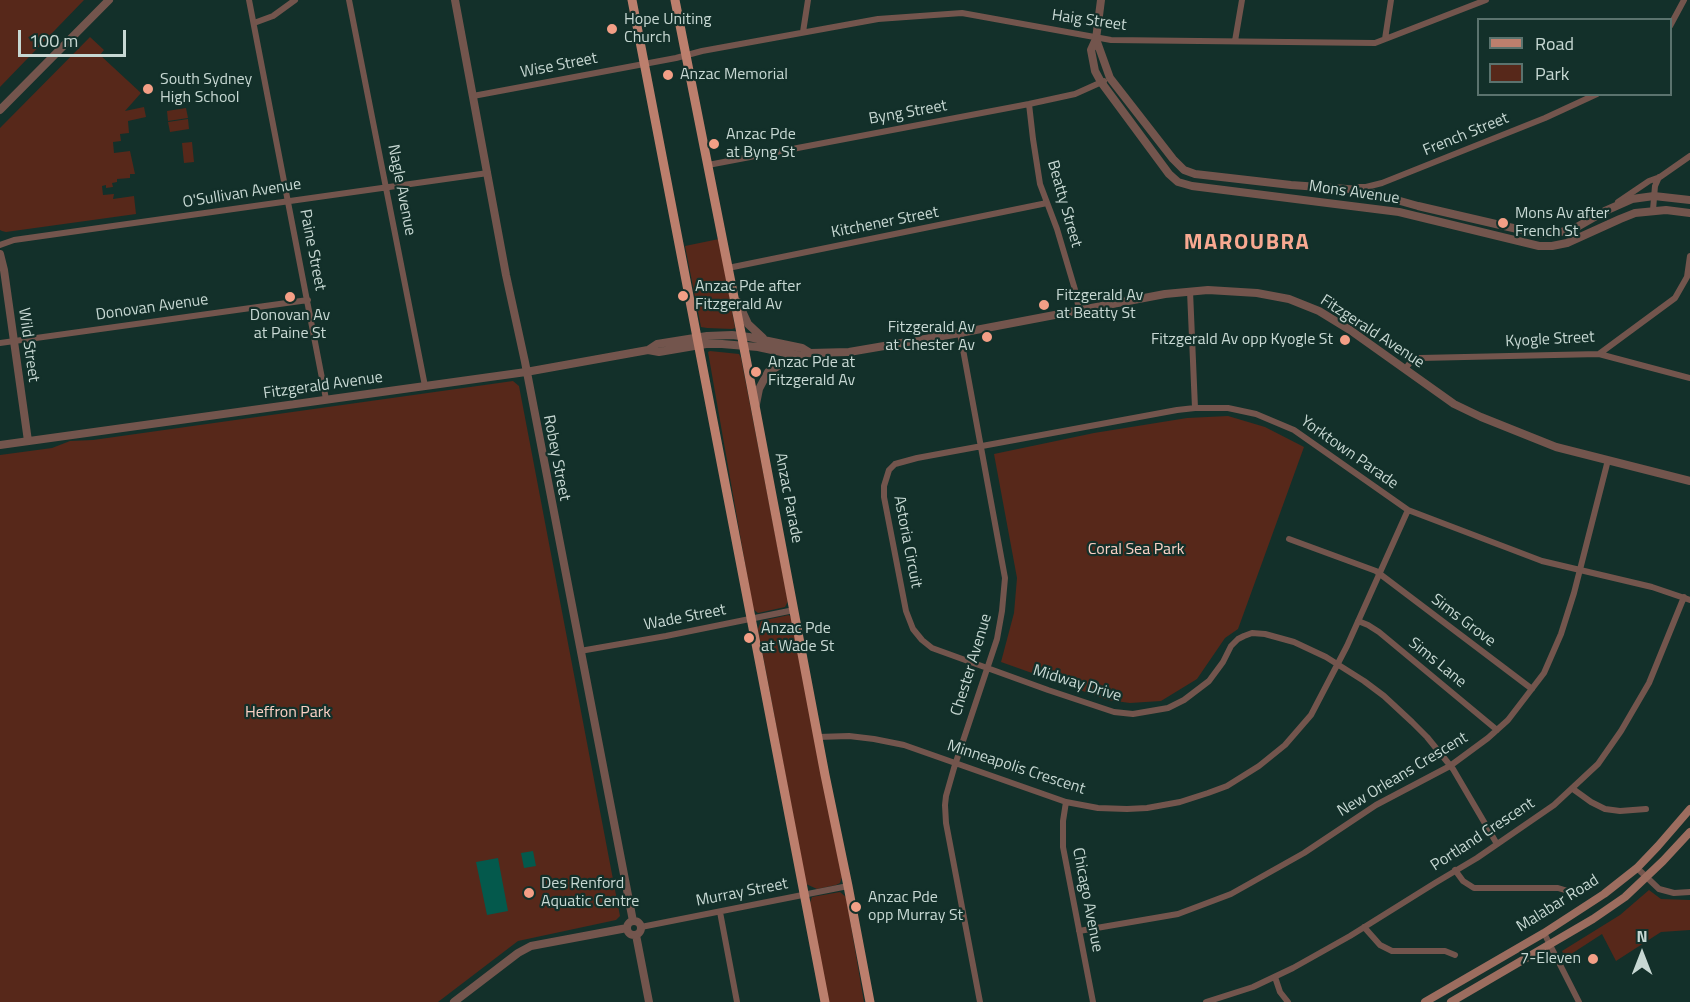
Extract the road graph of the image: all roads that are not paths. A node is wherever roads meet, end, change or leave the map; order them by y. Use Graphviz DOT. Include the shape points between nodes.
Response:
graph roads {
  1 [pos="109,0"];
  2 [pos="249,0"];
  3 [pos="295,0"];
  4 [pos="349,0"];
  5 [pos="455,0"];
  6 [pos="632,0"];
  7 [pos="675,0"];
  8 [pos="808,0"];
  9 [pos="1101,0"];
  10 [pos="1242,0"];
  11 [pos="1391,0"];
  12 [pos="1486,0"];
  13 [pos="1684,0"];
  14 [pos="254,23"];
  15 [pos="1672,24"];
  16 [pos="803,32"];
  17 [pos="1096,39"];
  18 [pos="1385,39"];
  19 [pos="1235,41"];
  20 [pos="686,55"];
  21 [pos="644,64"];
  22 [pos="1110,78"];
  23 [pos="1101,82"];
  24 [pos="473,96"];
  25 [pos="1593,96"];
  26 [pos="1029,104"];
  27 [pos="0,110"];
  28 [pos="1690,156"];
  29 [pos="708,165"];
  30 [pos="488,173"];
  31 [pos="1660,177"];
  32 [pos="386,186"];
  33 [pos="1341,188"];
  34 [pos="1654,196"];
  35 [pos="288,200"];
  36 [pos="1690,200"];
  37 [pos="1047,203"];
  38 [pos="1653,210"];
  39 [pos="1605,211"];
  40 [pos="1690,213"];
  41 [pos="0,245"];
  42 [pos="0,254"];
  43 [pos="1690,256"];
  44 [pos="729,272"];
  45 [pos="1190,291"];
  46 [pos="308,300"];
  47 [pos="1079,311"];
  48 [pos="960,333"];
  49 [pos="14,341"];
  50 [pos="698,341"];
  51 [pos="743,341"];
  52 [pos="767,341"];
  53 [pos="0,343"];
  54 [pos="810,353"];
  55 [pos="1599,354"];
  56 [pos="800,356"];
  57 [pos="1405,369"];
  58 [pos="526,372"];
  59 [pos="1690,378"];
  60 [pos="425,386"];
  61 [pos="326,399"];
  62 [pos="1195,408"];
  63 [pos="755,410"];
  64 [pos="28,441"];
  65 [pos="0,445"];
  66 [pos="981,446"];
  67 [pos="1608,460"];
  68 [pos="1690,481"];
  69 [pos="1408,510"];
  70 [pos="1289,539"];
  71 [pos="1579,570"];
  72 [pos="1379,574"];
  73 [pos="1687,598"];
  74 [pos="794,610"];
  75 [pos="751,618"];
  76 [pos="1358,621"];
  77 [pos="580,651"];
  78 [pos="1338,665"];
  79 [pos="988,669"];
  80 [pos="1532,689"];
  81 [pos="1497,730"];
  82 [pos="818,737"];
  83 [pos="955,764"];
  84 [pos="1450,766"];
  85 [pos="1573,789"];
  86 [pos="1066,801"];
  87 [pos="1646,809"];
  88 [pos="1690,809"];
  89 [pos="1690,832"];
  90 [pos="1497,844"];
  91 [pos="1637,868"];
  92 [pos="1455,870"];
  93 [pos="1646,878"];
  94 [pos="848,886"];
  95 [pos="1568,891"];
  96 [pos="1690,892"];
  97 [pos="805,894"];
  98 [pos="720,912"];
  99 [pos="633,921"];
  100 [pos="641,927"];
  101 [pos="1364,927"];
  102 [pos="627,928"];
  103 [pos="1079,931"];
  104 [pos="1544,933"];
  105 [pos="636,935"];
  106 [pos="1550,945"];
  107 [pos="1455,955"];
  108 [pos="1275,977"];
  109 [pos="454,1002"];
  110 [pos="649,1002"];
  111 [pos="737,1002"];
  112 [pos="825,1002"];
  113 [pos="870,1002"];
  114 [pos="980,1002"];
  115 [pos="1093,1002"];
  116 [pos="1206,1002"];
  117 [pos="1288,1002"];
  118 [pos="1425,1002"];
  119 [pos="1451,1002"];
  120 [pos="1579,1002"];
  1 -- 27 [label="street"];
  2 -- 14 [label="street, Paine Street"];
  3 -- 14 [label="street" via="273,16"];
  4 -- 32 [label="street, Nagle Avenue"];
  5 -- 24 [label="street, Robey Street"];
  6 -- 21 [label="main road"];
  7 -- 20 [label="main road, Anzac Parade"];
  8 -- 16 [label="street"];
  9 -- 17 [label="street, Mons Avenue"];
  10 -- 19 [label="street"];
  11 -- 18 [label="street"];
  12 -- 18 [label="street, Haig Street"];
  13 -- 15 [label="street"];
  14 -- 35 [label="street, Paine Street"];
  16 -- 17 [label="street, Haig Street" via="878,19 962,13"];
  16 -- 20 [label="street, Haig Street"];
  17 -- 19 [label="street, Haig Street"];
  17 -- 22 [label="street, Mons Avenue"];
  17 -- 23 [label="street, Mons Avenue" via="1091,50"];
  18 -- 19 [label="street, Haig Street" via="1375,43"];
  20 -- 21 [label="street, Wise Street"];
  20 -- 29 [label="main road, Anzac Parade"];
  21 -- 24 [label="street, Wise Street"];
  21 -- 50 [label="main road"];
  22 -- 23 [label="street, Byng Street"];
  22 -- 33 [label="street, Mons Avenue" via="1184,170 1209,176"];
  23 -- 26 [label="street, Byng Street" via="1075,94"];
  23 -- 38 [label="street, Mons Avenue" via="1161,165 1178,182 1192,186 1390,211 1539,246 1567,243 1635,213"];
  24 -- 30 [label="street, Robey Street"];
  25 -- 33 [label="street, French Street" via="1382,183"];
  26 -- 29 [label="street, Byng Street"];
  26 -- 37 [label="street, Beatty Street" via="1040,184"];
  28 -- 31 [label="street"];
  29 -- 44 [label="main road, Anzac Parade"];
  30 -- 32 [label="street, O'Sullivan Avenue"];
  30 -- 58 [label="street, Robey Street"];
  31 -- 34 [label="street"];
  31 -- 39 [label="street"];
  32 -- 35 [label="street, O'Sullivan Avenue"];
  32 -- 60 [label="street, Nagle Avenue"];
  33 -- 39 [label="street, Mons Avenue" via="1543,234 1577,227"];
  34 -- 36 [label="street, Mons Avenue"];
  34 -- 38 [label="street"];
  34 -- 39 [label="street, Mons Avenue" via="1632,199"];
  35 -- 41 [label="street, O'Sullivan Avenue"];
  35 -- 46 [label="street, Paine Street"];
  37 -- 44 [label="street, Kitchener Street"];
  37 -- 47 [label="street, Beatty Street"];
  38 -- 40 [label="street, Mons Avenue"];
  42 -- 49 [label="street, Wild Street"];
  43 -- 55 [label="street, Kyogle Street" via="1687,278 1675,298"];
  44 -- 51 [label="main road, Anzac Parade"];
  44 -- 52 [label="street" via="744,317"];
  45 -- 47 [label="street, Fitzgerald Avenue"];
  45 -- 57 [label="street, Fitzgerald Avenue" via="1230,290 1289,299 1319,311"];
  45 -- 62 [label="street"];
  46 -- 49 [label="street, Donovan Avenue"];
  46 -- 61 [label="street, Paine Street"];
  47 -- 48 [label="street, Fitzgerald Avenue"];
  48 -- 54 [label="street, Fitzgerald Avenue" via="858,351"];
  48 -- 66 [label="street, Chester Avenue"];
  49 -- 53 [label="street, Donovan Avenue"];
  49 -- 64 [label="street, Wild Street"];
  50 -- 51 [label="street, Fitzgerald Avenue"];
  50 -- 58 [label="street, Fitzgerald Avenue" via="659,352 648,350"];
  50 -- 75 [label="main road"];
  51 -- 52 [label="street, Fitzgerald Avenue"];
  51 -- 56 [label="street, Fitzgerald Avenue"];
  51 -- 63 [label="main road, Anzac Parade"];
  52 -- 54 [label="street, Fitzgerald Avenue"];
  54 -- 56 [label="street, Fitzgerald Avenue"];
  55 -- 57 [label="street, Kyogle Street" via="1420,358"];
  55 -- 59 [label="street"];
  56 -- 63 [label="street" via="764,378"];
  57 -- 67 [label="street, Fitzgerald Avenue" via="1466,411 1550,444"];
  58 -- 60 [label="street, Fitzgerald Avenue"];
  58 -- 77 [label="street, Robey Street"];
  60 -- 61 [label="street, Fitzgerald Avenue"];
  61 -- 64 [label="street, Fitzgerald Avenue"];
  62 -- 66 [label="street, Yorktown Parade"];
  62 -- 69 [label="street, Yorktown Parade" via="1241,411 1282,424"];
  63 -- 74 [label="main road, Anzac Parade"];
  64 -- 65 [label="street, Fitzgerald Avenue"];
  66 -- 79 [label="street, Chester Avenue" via="1005,578 997,639"];
  66 -- 79 [label="street, Astoria Circuit" via="895,464 885,478 884,497 913,629 932,648"];
  67 -- 68 [label="street, Fitzgerald Avenue"];
  67 -- 71 [label="street, New Orleans Crescent"];
  69 -- 71 [label="street, Yorktown Parade" via="1523,555"];
  69 -- 72 [label="street, Minneapolis Crescent"];
  70 -- 72 [label="street, Sims Grove"];
  71 -- 73 [label="street, Yorktown Parade"];
  71 -- 80 [label="street, New Orleans Crescent" via="1561,634 1544,673"];
  72 -- 76 [label="street, Minneapolis Crescent"];
  72 -- 80 [label="street, Sims Grove"];
  73 -- 85 [label="street, Portland Crescent" via="1633,712 1598,764"];
  74 -- 75 [label="street, Wade Street"];
  74 -- 82 [label="main road, Anzac Parade"];
  75 -- 77 [label="street, Wade Street"];
  75 -- 97 [label="main road"];
  76 -- 78 [label="street, Minneapolis Crescent"];
  76 -- 81 [label="street, Sims Lane" via="1379,632"];
  77 -- 99 [label="street, Robey Street"];
  78 -- 79 [label="street, Midway Drive" via="1294,642 1252,633 1234,642 1209,681 1184,700 1168,708 1133,714 1114,712"];
  78 -- 84 [label="street, Midway Drive" via="1384,696"];
  78 -- 86 [label="street, Minneapolis Crescent" via="1316,708 1299,730 1259,766 1227,786 1195,798 1147,808 1098,808"];
  79 -- 83 [label="street, Chester Avenue"];
  80 -- 81 [label="street, New Orleans Crescent"];
  81 -- 84 [label="street, New Orleans Crescent"];
  82 -- 83 [label="street, Minneapolis Crescent" via="874,739 904,745"];
  82 -- 94 [label="main road, Anzac Parade"];
  83 -- 86 [label="street, Minneapolis Crescent"];
  83 -- 114 [label="street, Chester Avenue" via="946,795 946,823"];
  84 -- 90 [label="street, Midway Drive"];
  84 -- 103 [label="street, New Orleans Crescent" via="1386,799 1231,894 1178,914"];
  85 -- 87 [label="street" via="1605,809"];
  85 -- 90 [label="street, Portland Crescent"];
  86 -- 103 [label="street, Chicago Avenue" via="1063,847"];
  88 -- 91 [label="main road, Malabar Road"];
  89 -- 93 [label="main road, Malabar Road"];
  90 -- 92 [label="street, Portland Crescent"];
  91 -- 93 [label="street"];
  91 -- 104 [label="main road, Malabar Road"];
  92 -- 95 [label="street" via="1474,888"];
  92 -- 101 [label="street, Portland Crescent"];
  93 -- 96 [label="street" via="1666,892"];
  93 -- 106 [label="main road, Malabar Road" via="1625,897"];
  94 -- 97 [label="street, Murray Street"];
  94 -- 113 [label="main road, Anzac Parade"];
  97 -- 98 [label="street, Murray Street"];
  97 -- 112 [label="main road"];
  98 -- 100 [label="street, Murray Street"];
  98 -- 111 [label="street"];
  99 -- 100 [label="street"];
  99 -- 102 [label="street"];
  100 -- 105 [label="street"];
  101 -- 107 [label="street" via="1380,945 1392,951 1445,951"];
  101 -- 108 [label="street, Portland Crescent"];
  102 -- 105 [label="street"];
  102 -- 109 [label="street" via="531,946"];
  103 -- 115 [label="street, Chicago Avenue"];
  104 -- 106 [label="street"];
  104 -- 118 [label="main road, Malabar Road"];
  105 -- 110 [label="street"];
  106 -- 119 [label="main road, Malabar Road"];
  106 -- 120 [label="street"];
  108 -- 116 [label="street, Portland Crescent"];
  108 -- 117 [label="street"];
}
